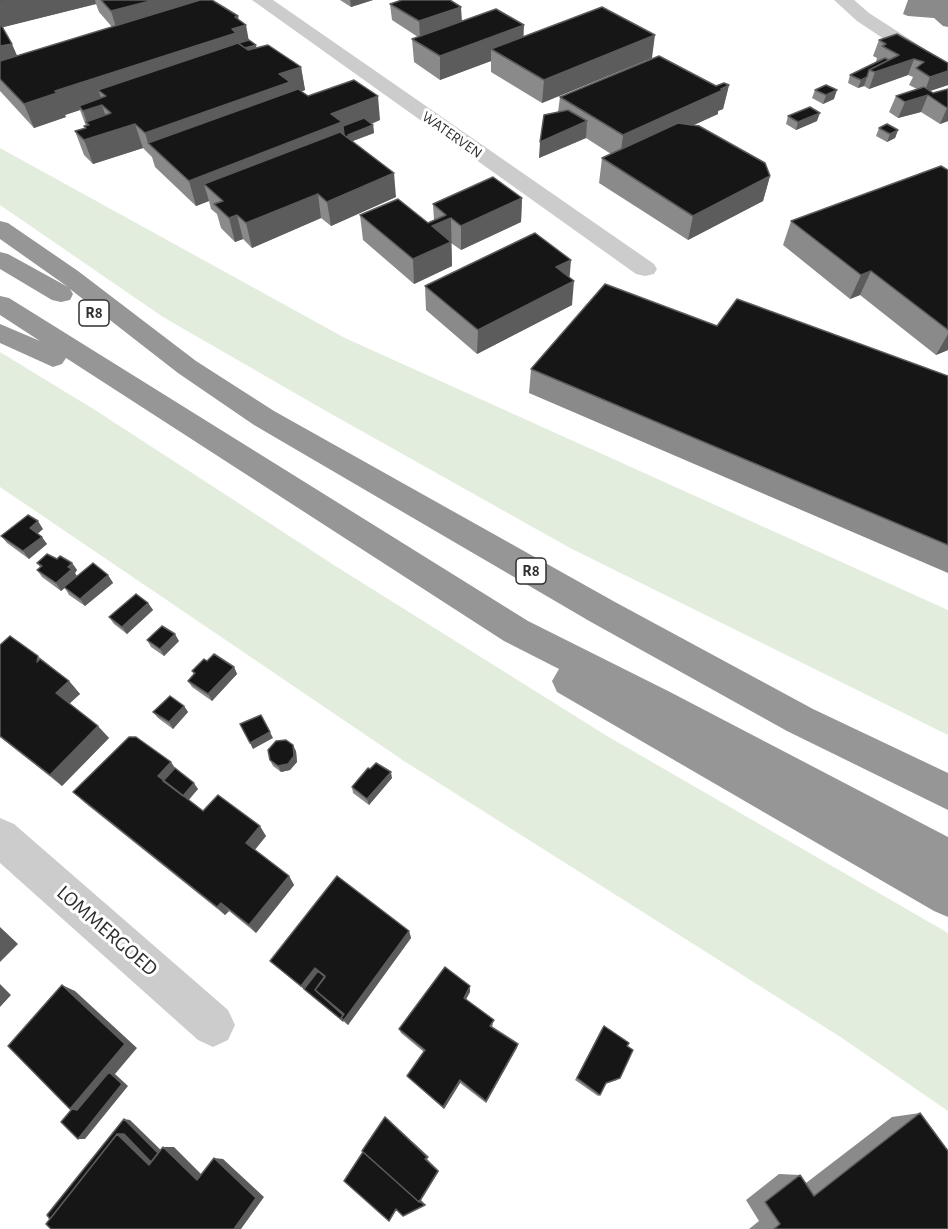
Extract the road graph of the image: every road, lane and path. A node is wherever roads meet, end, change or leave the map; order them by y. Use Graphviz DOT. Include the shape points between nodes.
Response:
graph roads {
  1 [pos="261,0"];
  2 [pos="843,0"];
  3 [pos="948,73"];
  4 [pos="0,228"];
  5 [pos="0,259"];
  6 [pos="645,269"];
  7 [pos="0,304"];
  8 [pos="0,333"];
  9 [pos="187,367"];
  10 [pos="180,418"];
  11 [pos="516,631"];
  12 [pos="948,792"];
  13 [pos="0,837"];
  14 [pos="948,858"];
  15 [pos="948,897"];
  16 [pos="213,1025"];
  1 -- 6 [label="street, WATERVEN"];
  2 -- 3 [label="street"];
  4 -- 9 [label="highway"];
  5 -- 9 [label="highway, R8"];
  7 -- 10 [label="highway, R8"];
  8 -- 10 [label="highway"];
  9 -- 12 [label="highway, R8" via="264,418 603,612 800,720"];
  10 -- 11 [label="highway, R8"];
  11 -- 14 [label="highway, R8"];
  11 -- 15 [label="highway, R8" via="545,667"];
  13 -- 16 [label="street, LOMMERGOED"];
}
